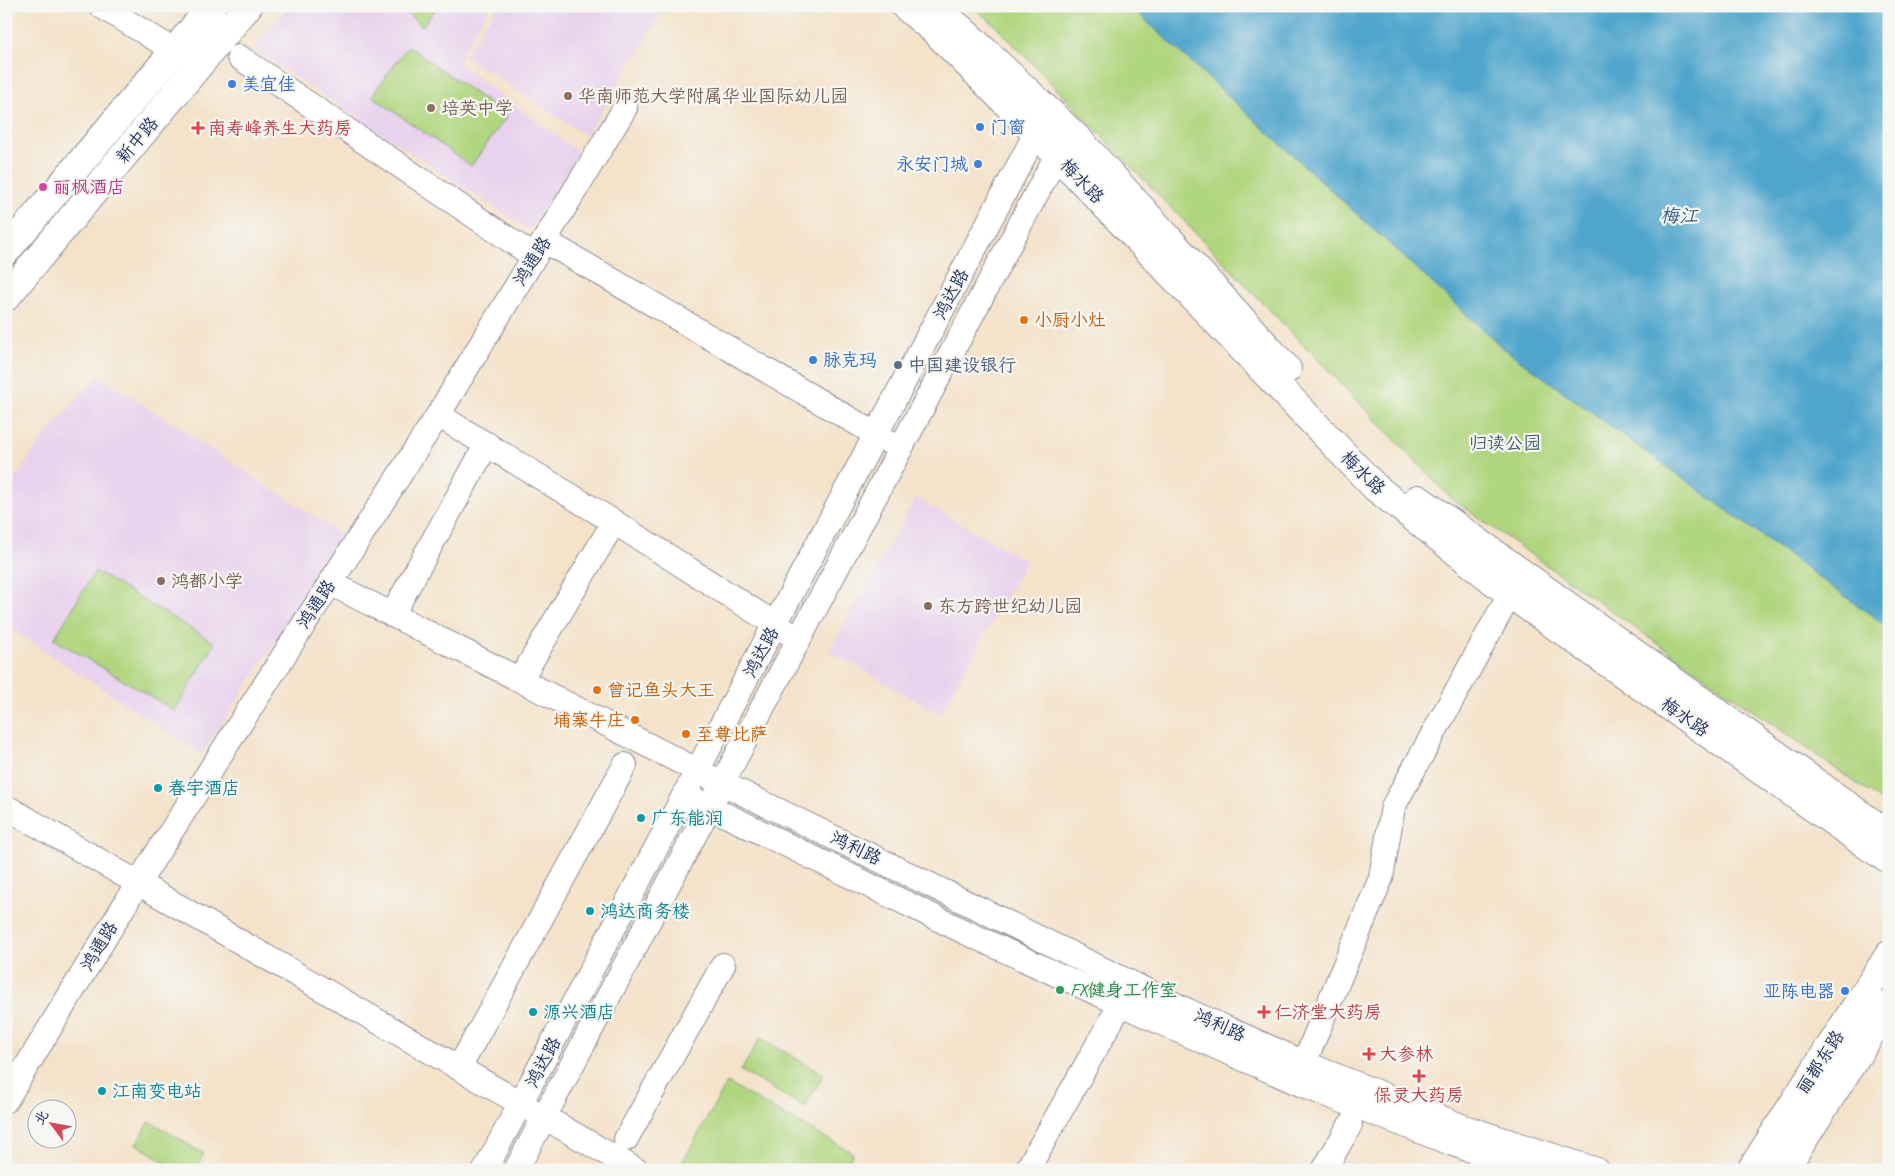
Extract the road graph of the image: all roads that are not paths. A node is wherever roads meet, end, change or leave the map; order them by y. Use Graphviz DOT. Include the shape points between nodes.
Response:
graph roads {
  1 [pos="100,6"];
  2 [pos="212,6"];
  3 [pos="248,6"];
  4 [pos="905,6"];
  5 [pos="933,6"];
  6 [pos="174,51"];
  7 [pos="238,57"];
  8 [pos="625,108"];
  9 [pos="1036,134"];
  10 [pos="1057,155"];
  11 [pos="540,249"];
  12 [pos="6,251"];
  13 [pos="6,297"];
  14 [pos="438,415"];
  15 [pos="876,434"];
  16 [pos="487,444"];
  17 [pos="900,448"];
  18 [pos="614,522"];
  19 [pos="330,583"];
  20 [pos="1510,594"];
  21 [pos="392,615"];
  22 [pos="776,624"];
  23 [pos="798,639"];
  24 [pos="520,680"];
  25 [pos="624,765"];
  26 [pos="698,771"];
  27 [pos="722,783"];
  28 [pos="685,795"];
  29 [pos="6,807"];
  30 [pos="709,807"];
  31 [pos="1889,835"];
  32 [pos="1889,859"];
  33 [pos="138,883"];
  34 [pos="1889,955"];
  35 [pos="723,964"];
  36 [pos="1127,994"];
  37 [pos="1889,1005"];
  38 [pos="1304,1063"];
  39 [pos="459,1068"];
  40 [pos="6,1100"];
  41 [pos="520,1104"];
  42 [pos="544,1117"];
  43 [pos="1350,1125"];
  44 [pos="626,1139"];
  45 [pos="485,1170"];
  46 [pos="516,1170"];
  47 [pos="636,1170"];
  48 [pos="1027,1170"];
  49 [pos="1324,1170"];
  50 [pos="1528,1170"];
  51 [pos="1597,1170"];
  52 [pos="1751,1170"];
  53 [pos="1784,1170"];
  1 -- 6 [label="street"];
  2 -- 6 [label="main road, 新中路"];
  3 -- 13 [label="main road, 新中路"];
  4 -- 9 [label="main road, 梅水路" via="935,31"];
  5 -- 31 [label="main road, 梅水路" via="1078,140 1382,474"];
  6 -- 12 [label="main road, 新中路"];
  7 -- 11 [label="street"];
  8 -- 11 [label="street, 鸿通路"];
  9 -- 10 [label="main road, 梅水路"];
  9 -- 15 [label="street, 鸿达路"];
  10 -- 17 [label="street, 鸿达路"];
  10 -- 20 [label="main road, 梅水路" via="1375,487"];
  11 -- 14 [label="street, 鸿通路"];
  11 -- 15 [label="street"];
  14 -- 16 [label="street"];
  14 -- 19 [label="street, 鸿通路"];
  15 -- 17 [label="street"];
  15 -- 22 [label="street, 鸿达路"];
  16 -- 18 [label="street"];
  16 -- 21 [label="street"];
  17 -- 23 [label="street, 鸿达路"];
  18 -- 22 [label="street"];
  18 -- 24 [label="street"];
  19 -- 21 [label="street, 鸿利路"];
  19 -- 33 [label="street, 鸿通路"];
  20 -- 32 [label="main road, 梅水路"];
  20 -- 38 [label="street" via="1393,807 1381,878"];
  21 -- 24 [label="street, 鸿利路"];
  22 -- 23 [label="street"];
  22 -- 26 [label="street, 鸿达路"];
  23 -- 27 [label="street, 鸿达路"];
  24 -- 26 [label="street, 鸿利路"];
  25 -- 39 [label="street"];
  26 -- 27 [label="street, 鸿利路"];
  26 -- 28 [label="street, 鸿达路"];
  27 -- 30 [label="street, 鸿达路"];
  27 -- 36 [label="street, 鸿利路"];
  28 -- 30 [label="street, 鸿利路"];
  28 -- 41 [label="street, 鸿达路"];
  29 -- 33 [label="street"];
  30 -- 36 [label="street, 鸿利路" via="967,932"];
  30 -- 42 [label="street, 鸿达路"];
  33 -- 39 [label="street"];
  33 -- 40 [label="street, 鸿通路"];
  34 -- 52 [label="main road, 丽都东路"];
  35 -- 44 [label="street"];
  36 -- 38 [label="street, 鸿利路"];
  36 -- 48 [label="street"];
  36 -- 50 [label="street, 鸿利路" via="1312,1089"];
  37 -- 53 [label="main road, 丽都东路"];
  38 -- 51 [label="street, 鸿利路" via="1464,1127"];
  39 -- 41 [label="street"];
  41 -- 42 [label="street"];
  41 -- 45 [label="street, 鸿达路"];
  42 -- 46 [label="street, 鸿达路"];
  42 -- 47 [label="street"];
  43 -- 49 [label="street"];
}
